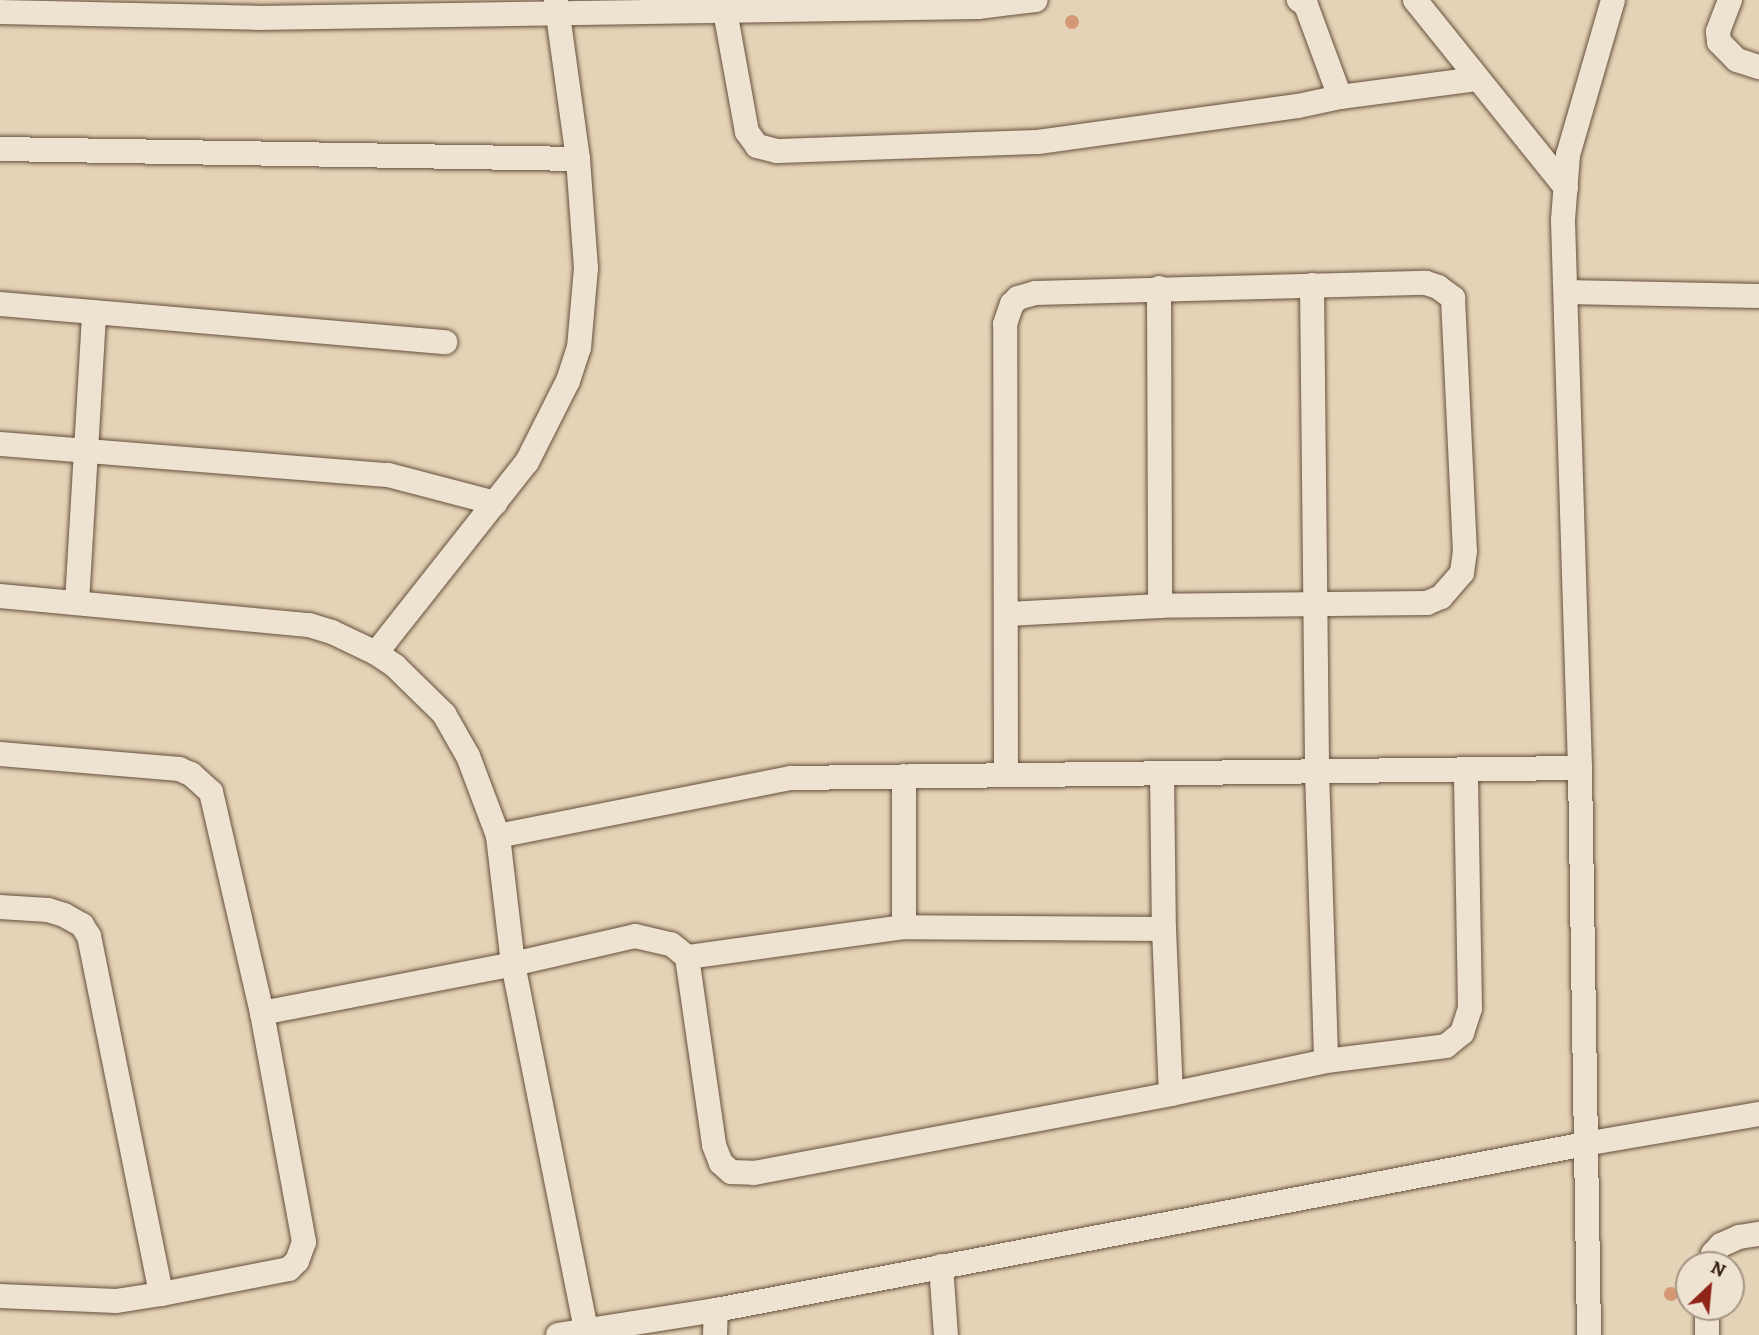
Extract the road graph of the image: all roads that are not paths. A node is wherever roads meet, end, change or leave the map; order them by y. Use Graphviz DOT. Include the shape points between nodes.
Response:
graph roads {
  1 [pos="1037,0"];
  2 [pos="1298,0"];
  3 [pos="1415,0"];
  4 [pos="1614,0"];
  5 [pos="1730,0"];
  6 [pos="723,6"];
  7 [pos="557,7"];
  8 [pos="259,9"];
  9 [pos="0,12"];
  10 [pos="1759,67"];
  11 [pos="1476,79"];
  12 [pos="1340,97"];
  13 [pos="0,149"];
  14 [pos="578,159"];
  15 [pos="1566,188"];
  16 [pos="1312,285"];
  17 [pos="1159,288"];
  18 [pos="1566,292"];
  19 [pos="1759,296"];
  20 [pos="0,304"];
  21 [pos="94,312"];
  22 [pos="445,342"];
  23 [pos="0,444"];
  24 [pos="86,449"];
  25 [pos="495,503"];
  26 [pos="0,596"];
  27 [pos="77,602"];
  28 [pos="1160,606"];
  29 [pos="1317,607"];
  30 [pos="1007,614"];
  31 [pos="376,653"];
  32 [pos="0,754"];
  33 [pos="1580,768"];
  34 [pos="1466,770"];
  35 [pos="1317,771"];
  36 [pos="1162,773"];
  37 [pos="1006,775"];
  38 [pos="904,776"];
  39 [pos="498,836"];
  40 [pos="0,907"];
  41 [pos="904,927"];
  42 [pos="1164,929"];
  43 [pos="687,957"];
  44 [pos="513,964"];
  45 [pos="262,1013"];
  46 [pos="1326,1061"];
  47 [pos="1171,1094"];
  48 [pos="1759,1114"];
  49 [pos="1585,1144"];
  50 [pos="1759,1234"];
  51 [pos="1716,1251"];
  52 [pos="941,1266"];
  53 [pos="161,1294"];
  54 [pos="0,1296"];
  55 [pos="716,1310"];
  56 [pos="586,1330"];
  57 [pos="558,1335"];
  58 [pos="715,1335"];
  59 [pos="946,1335"];
  60 [pos="1588,1335"];
  1 -- 6 [label="street" via="978,7"];
  2 -- 12 [label="street" via="1306,5"];
  3 -- 11 [label="street"];
  4 -- 15 [label="street" via="1569,155"];
  5 -- 10 [label="street" via="1718,32 1719,42 1737,60"];
  6 -- 7 [label="street"];
  6 -- 12 [label="street" via="747,132 751,141 766,150 1038,142"];
  7 -- 8 [label="street"];
  7 -- 14 [label="street"];
  8 -- 9 [label="street"];
  11 -- 12 [label="street"];
  11 -- 15 [label="street"];
  13 -- 14 [label="street"];
  14 -- 25 [label="street" via="586,268 579,348 568,381 527,462"];
  15 -- 18 [label="street"];
  16 -- 17 [label="street"];
  16 -- 29 [label="street"];
  16 -- 29 [label="street" via="1426,283 1453,298 1465,551 1462,573 1452,588 1427,603"];
  17 -- 28 [label="street"];
  17 -- 30 [label="street" via="1035,293 1012,304 1005,324"];
  18 -- 19 [label="street"];
  18 -- 33 [label="street"];
  20 -- 21 [label="street"];
  21 -- 22 [label="street"];
  21 -- 24 [label="street"];
  23 -- 24 [label="street"];
  24 -- 25 [label="street" via="388,475"];
  24 -- 27 [label="street"];
  25 -- 31 [label="street"];
  26 -- 27 [label="street"];
  27 -- 31 [label="street" via="310,625"];
  28 -- 29 [label="street"];
  28 -- 30 [label="street"];
  29 -- 35 [label="street"];
  30 -- 37 [label="street"];
  31 -- 39 [label="street" via="444,714 468,755"];
  32 -- 45 [label="street" via="179,769 203,783 211,792"];
  33 -- 34 [label="street"];
  33 -- 49 [label="street"];
  34 -- 35 [label="street"];
  34 -- 46 [label="street" via="1468,1020 1462,1033 1446,1046"];
  35 -- 36 [label="street"];
  35 -- 46 [label="street"];
  36 -- 37 [label="street"];
  36 -- 42 [label="street"];
  37 -- 38 [label="street"];
  38 -- 39 [label="street" via="791,778"];
  38 -- 41 [label="street"];
  39 -- 44 [label="street"];
  40 -- 53 [label="street" via="64,915 82,925 89,936"];
  41 -- 42 [label="street"];
  41 -- 43 [label="street"];
  42 -- 47 [label="street"];
  43 -- 44 [label="street" via="671,944 635,936"];
  43 -- 47 [label="street" via="715,1145 721,1163 731,1172 754,1173"];
  44 -- 45 [label="street"];
  44 -- 56 [label="street"];
  45 -- 53 [label="street" via="302,1250 289,1269"];
  46 -- 47 [label="street"];
  48 -- 49 [label="street"];
  49 -- 52 [label="street"];
  49 -- 60 [label="street"];
  50 -- 51 [label="street" via="1739,1237"];
  52 -- 55 [label="street"];
  52 -- 59 [label="street"];
  53 -- 54 [label="street" via="116,1301"];
  55 -- 56 [label="street"];
  55 -- 58 [label="street"];
  56 -- 57 [label="street"];
}
